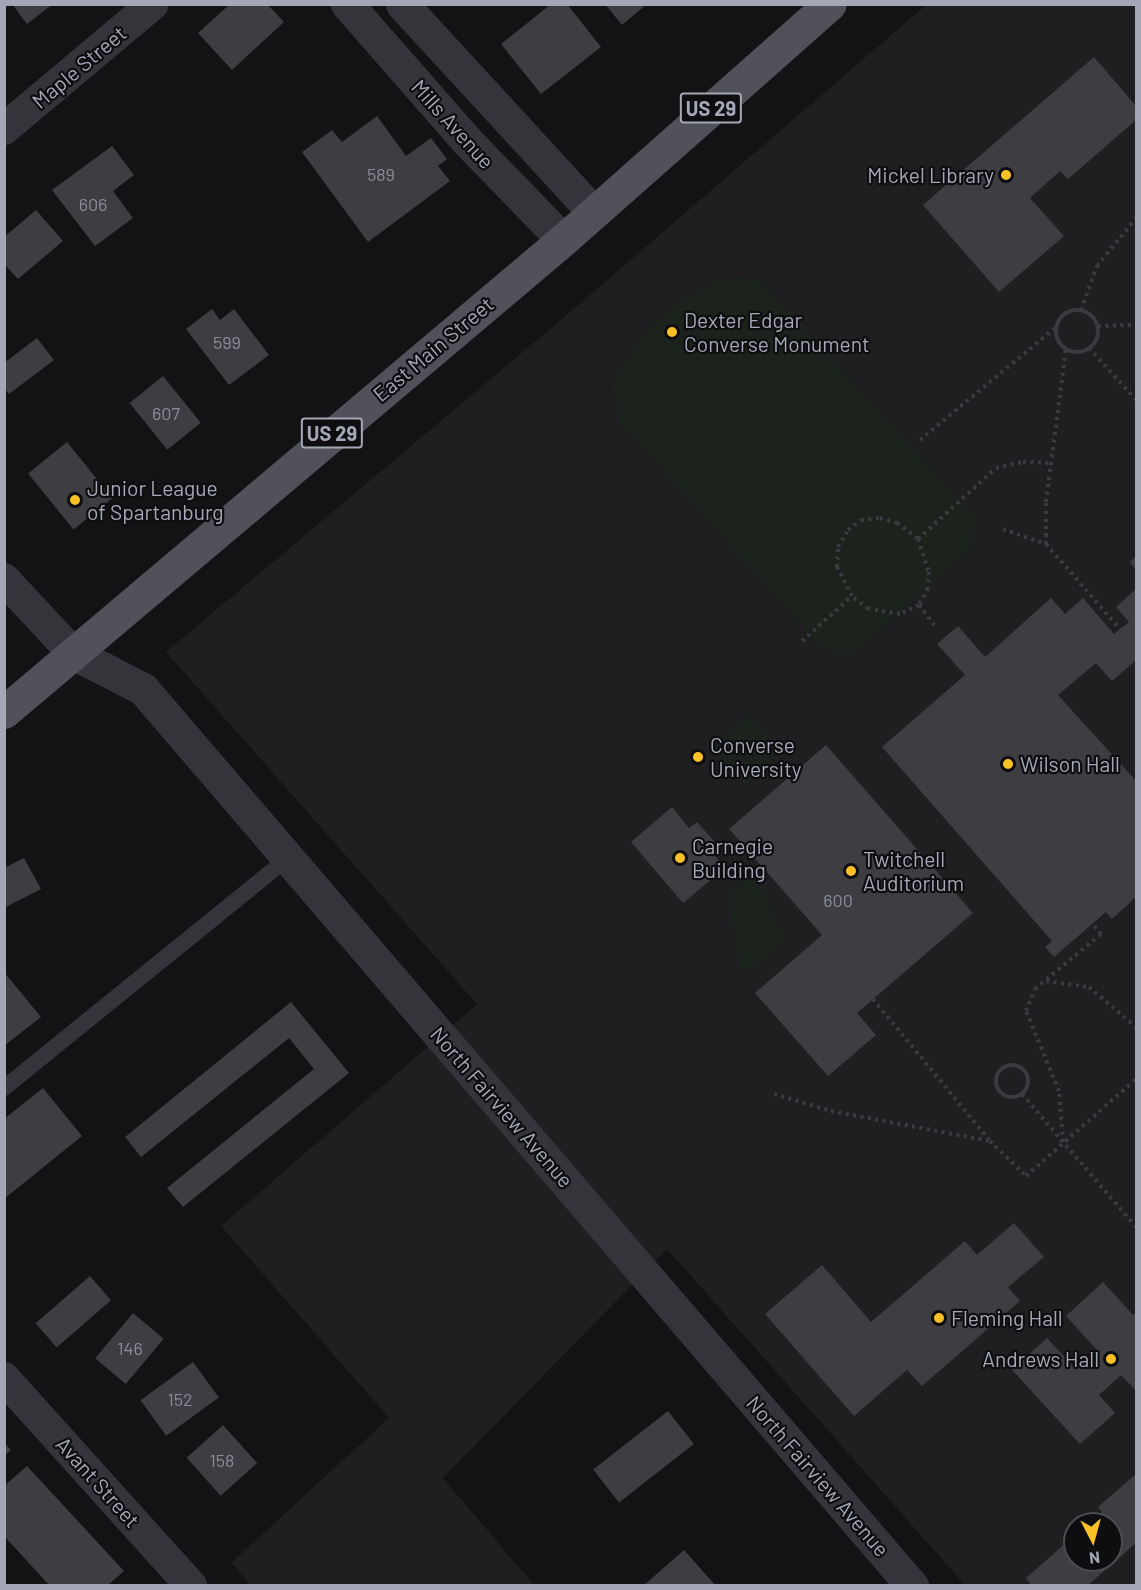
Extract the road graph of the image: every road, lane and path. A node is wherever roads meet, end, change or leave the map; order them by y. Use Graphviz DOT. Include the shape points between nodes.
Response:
graph roads {
  1 [pos="153,4"];
  2 [pos="347,4"];
  3 [pos="402,4"];
  4 [pos="830,4"];
  5 [pos="4,129"];
  6 [pos="593,212"];
  7 [pos="1137,218"];
  8 [pos="563,240"];
  9 [pos="1081,310"];
  10 [pos="1137,325"];
  11 [pos="1098,326"];
  12 [pos="1056,327"];
  13 [pos="1065,348"];
  14 [pos="1089,348"];
  15 [pos="1137,400"];
  16 [pos="920,440"];
  17 [pos="1051,463"];
  18 [pos="1003,529"];
  19 [pos="918,539"];
  20 [pos="1046,544"];
  21 [pos="4,579"];
  22 [pos="852,596"];
  23 [pos="919,605"];
  24 [pos="936,626"];
  25 [pos="1120,629"];
  26 [pos="802,641"];
  27 [pos="73,653"];
  28 [pos="4,712"];
  29 [pos="288,858"];
  30 [pos="1092,923"];
  31 [pos="1045,981"];
  32 [pos="873,999"];
  33 [pos="1137,1027"];
  34 [pos="1137,1079"];
  35 [pos="4,1088"];
  36 [pos="774,1094"];
  37 [pos="1022,1094"];
  38 [pos="990,1141"];
  39 [pos="1063,1143"];
  40 [pos="1137,1227"];
  41 [pos="4,1378"];
  42 [pos="191,1586"];
  43 [pos="912,1586"];
  1 -- 5 [label="street, Maple Street"];
  2 -- 8 [label="street, Mills Avenue" via="466,140"];
  3 -- 6 [label="street, Mills Avenue"];
  4 -- 6 [label="main road, East Main Street / US 29"];
  6 -- 8 [label="main road, East Main Street / US 29"];
  7 -- 9 [label="path" via="1097,266"];
  8 -- 27 [label="main road, East Main Street / US 29"];
  9 -- 11 [label="path" via="1089,313"];
  9 -- 12 [label="path" via="1065,313"];
  10 -- 11 [label="path"];
  11 -- 14 [label="path" via="1095,342"];
  12 -- 13 [label="path" via="1056,335"];
  12 -- 16 [label="path"];
  13 -- 14 [label="path" via="1073,352"];
  13 -- 17 [label="path"];
  14 -- 15 [label="path"];
  17 -- 19 [label="path" via="1023,462 996,468"];
  17 -- 20 [label="path"];
  18 -- 20 [label="path"];
  19 -- 22 [label="path" via="897,523 880,518 861,520 848,530 838,547 837,567"];
  19 -- 23 [label="path" via="929,572 928,588"];
  20 -- 25 [label="path"];
  21 -- 27 [label="street"];
  22 -- 23 [label="path" via="868,609 884,613 900,614"];
  22 -- 26 [label="path"];
  23 -- 24 [label="path"];
  27 -- 28 [label="main road, East Main Street / US 29"];
  27 -- 29 [label="street, North Fairview Avenue" via="143,689"];
  29 -- 35 [label="lane"];
  29 -- 43 [label="street, North Fairview Avenue"];
  30 -- 31 [label="path" via="1101,934"];
  31 -- 33 [label="path" via="1089,987"];
  31 -- 39 [label="path" via="1035,989 1026,1011 1059,1091"];
  32 -- 38 [label="path"];
  34 -- 39 [label="path"];
  36 -- 38 [label="path" via="831,1111"];
  37 -- 37 [label="path" via="1028,1083 1025,1070 1014,1064 1002,1068 996,1079 999,1091 1010,1097"];
  37 -- 39 [label="path"];
  38 -- 39 [label="path" via="1026,1176"];
  39 -- 40 [label="path"];
  41 -- 42 [label="street, Avant Street"];
}
